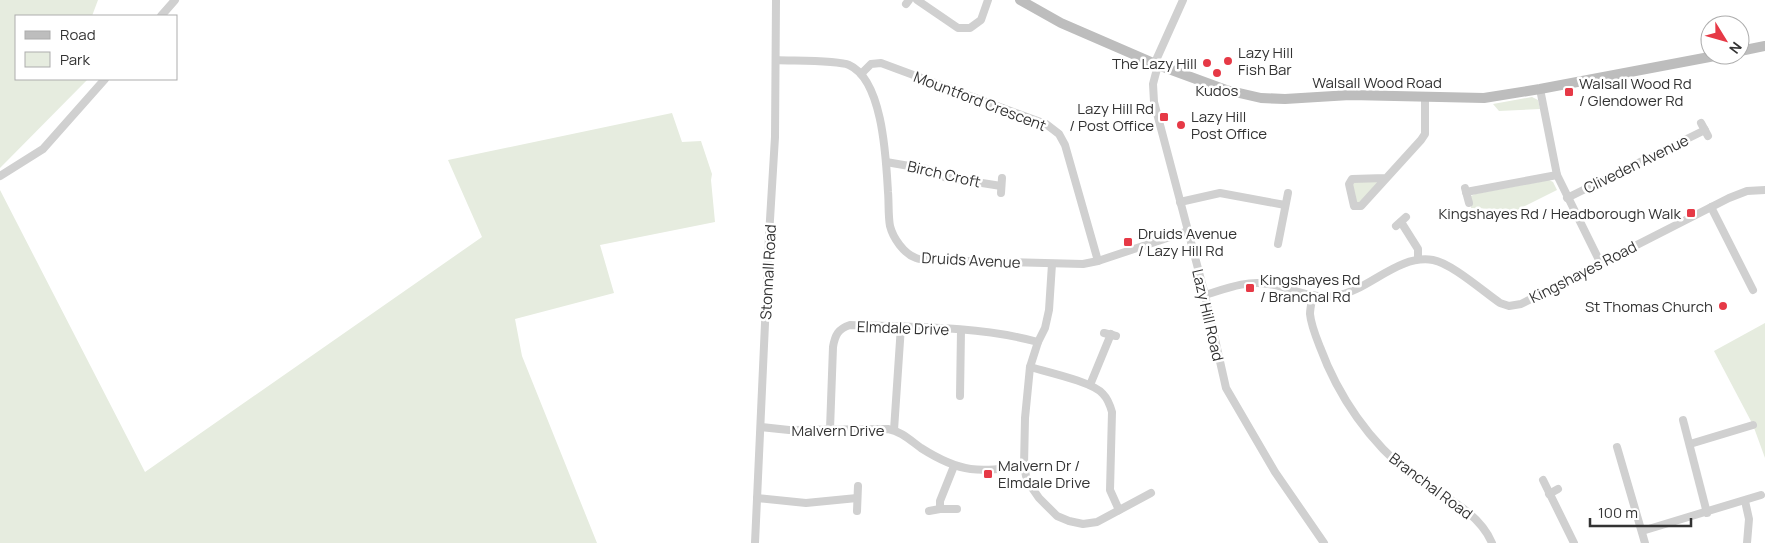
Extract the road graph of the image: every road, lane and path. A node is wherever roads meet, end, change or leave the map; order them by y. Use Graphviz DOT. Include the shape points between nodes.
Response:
graph roads {
  1 [pos="175,0"];
  2 [pos="776,0"];
  3 [pos="917,0"];
  4 [pos="988,0"];
  5 [pos="1020,0"];
  6 [pos="1183,0"];
  7 [pos="162,15"];
  8 [pos="1765,46"];
  9 [pos="1750,49"];
  10 [pos="1700,59"];
  11 [pos="776,60"];
  12 [pos="1158,65"];
  13 [pos="861,74"];
  14 [pos="104,80"];
  15 [pos="1540,89"];
  16 [pos="1425,97"];
  17 [pos="1704,130"];
  18 [pos="886,162"];
  19 [pos="1557,175"];
  20 [pos="0,176"];
  21 [pos="1385,178"];
  22 [pos="1002,186"];
  23 [pos="1765,190"];
  24 [pos="1288,193"];
  25 [pos="1567,198"];
  26 [pos="1180,202"];
  27 [pos="1468,203"];
  28 [pos="1285,205"];
  29 [pos="1711,207"];
  30 [pos="1401,221"];
  31 [pos="1188,231"];
  32 [pos="1278,244"];
  33 [pos="1418,259"];
  34 [pos="1098,261"];
  35 [pos="1052,264"];
  36 [pos="1600,264"];
  37 [pos="1753,290"];
  38 [pos="1206,295"];
  39 [pos="1313,295"];
  40 [pos="900,326"];
  41 [pos="961,330"];
  42 [pos="1110,334"];
  43 [pos="1038,342"];
  44 [pos="1030,367"];
  45 [pos="1090,385"];
  46 [pos="957,392"];
  47 [pos="1683,420"];
  48 [pos="1753,426"];
  49 [pos="761,427"];
  50 [pos="830,429"];
  51 [pos="894,430"];
  52 [pos="1690,444"];
  53 [pos="1617,447"];
  54 [pos="954,466"];
  55 [pos="1024,466"];
  56 [pos="1543,480"];
  57 [pos="858,486"];
  58 [pos="1558,489"];
  59 [pos="1151,493"];
  60 [pos="1548,494"];
  61 [pos="1761,495"];
  62 [pos="757,498"];
  63 [pos="857,498"];
  64 [pos="1745,501"];
  65 [pos="940,509"];
  66 [pos="957,509"];
  67 [pos="1119,510"];
  68 [pos="858,511"];
  69 [pos="929,511"];
  70 [pos="1706,513"];
  71 [pos="1642,531"];
  72 [pos="755,543"];
  73 [pos="1324,543"];
  74 [pos="1492,543"];
  75 [pos="1574,543"];
  76 [pos="1645,543"];
  77 [pos="1747,543"];
  1 -- 7 [label="street"];
  2 -- 11 [label="street, Stonnall Road"];
  3 -- 4 [label="street" via="958,28 970,28 981,20"];
  5 -- 12 [label="street, Walsall Wood Road" via="1061,23"];
  6 -- 12 [label="street, Lazy Hill Road" via="1157,58"];
  8 -- 9 [label="street"];
  10 -- 15 [label="street, Walsall Wood Road"];
  11 -- 13 [label="street" via="848,64"];
  11 -- 49 [label="street, Stonnall Road"];
  12 -- 16 [label="street, Walsall Wood Road" via="1226,90 1261,98"];
  12 -- 26 [label="street, Lazy Hill Road" via="1153,84 1154,102"];
  13 -- 18 [label="street, Druids Avenue" via="874,96"];
  13 -- 34 [label="street, Mountford Crescent" via="871,64 881,64 1046,124 1059,134 1065,145"];
  14 -- 20 [label="street" via="42,148"];
  15 -- 16 [label="street, Walsall Wood Road" via="1484,98"];
  15 -- 19 [label="street"];
  16 -- 21 [label="street" via="1424,136"];
  17 -- 25 [label="street, Cliveden Avenue"];
  18 -- 22 [label="street, Birch Croft" via="927,169 944,177"];
  18 -- 35 [label="street, Druids Avenue" via="890,226 896,240 916,258"];
  19 -- 25 [label="street"];
  19 -- 27 [label="street" via="1465,190"];
  21 -- 21 [label="street" via="1361,206 1354,206 1349,184 1352,179"];
  23 -- 29 [label="street, Kingshayes Road" via="1739,194"];
  24 -- 28 [label="street"];
  25 -- 36 [label="street"];
  26 -- 28 [label="street" via="1220,193"];
  26 -- 31 [label="street, Lazy Hill Road"];
  28 -- 32 [label="street"];
  29 -- 36 [label="street, Kingshayes Road"];
  29 -- 37 [label="street"];
  30 -- 33 [label="street" via="1418,249"];
  31 -- 34 [label="street, Druids Avenue"];
  31 -- 38 [label="street, Lazy Hill Road"];
  33 -- 36 [label="street, Kingshayes Road" via="1435,260 1509,306 1521,304"];
  33 -- 39 [label="street" via="1351,293 1334,297"];
  34 -- 35 [label="street, Druids Avenue"];
  35 -- 43 [label="street" via="1049,310"];
  38 -- 39 [label="street" via="1249,283 1267,283"];
  38 -- 73 [label="street, Lazy Hill Road" via="1226,388 1275,472"];
  39 -- 74 [label="street, Branchal Road" via="1310,314 1314,331 1338,388 1358,418 1409,472 1471,514 1487,531"];
  40 -- 41 [label="street, Elmdale Drive"];
  40 -- 50 [label="street, Elmdale Drive" via="850,325 838,332 833,347"];
  40 -- 51 [label="street"];
  41 -- 43 [label="street, Elmdale Drive" via="1012,335"];
  41 -- 46 [label="street"];
  42 -- 45 [label="street"];
  43 -- 44 [label="street"];
  44 -- 45 [label="street"];
  44 -- 55 [label="street"];
  45 -- 67 [label="street" via="1102,392 1112,412 1110,490"];
  47 -- 52 [label="street"];
  48 -- 52 [label="street" via="1738,426"];
  49 -- 50 [label="street, Malvern Drive"];
  49 -- 62 [label="street, Stonnall Road"];
  50 -- 51 [label="street, Malvern Drive"];
  51 -- 54 [label="street, Malvern Drive"];
  52 -- 70 [label="street"];
  53 -- 71 [label="street" via="1615,456"];
  54 -- 55 [label="street, Malvern Drive" via="977,471"];
  54 -- 65 [label="street"];
  55 -- 67 [label="street" via="1030,485 1057,516 1083,524 1097,522"];
  56 -- 60 [label="street"];
  57 -- 63 [label="street"];
  58 -- 60 [label="street"];
  59 -- 67 [label="street"];
  60 -- 75 [label="street"];
  61 -- 64 [label="street"];
  62 -- 63 [label="street" via="806,503"];
  62 -- 72 [label="street, Stonnall Road"];
  63 -- 68 [label="street"];
  64 -- 70 [label="street"];
  64 -- 77 [label="street" via="1749,520"];
  65 -- 66 [label="street"];
  65 -- 69 [label="street"];
  70 -- 71 [label="street"];
  71 -- 76 [label="street"];
}
